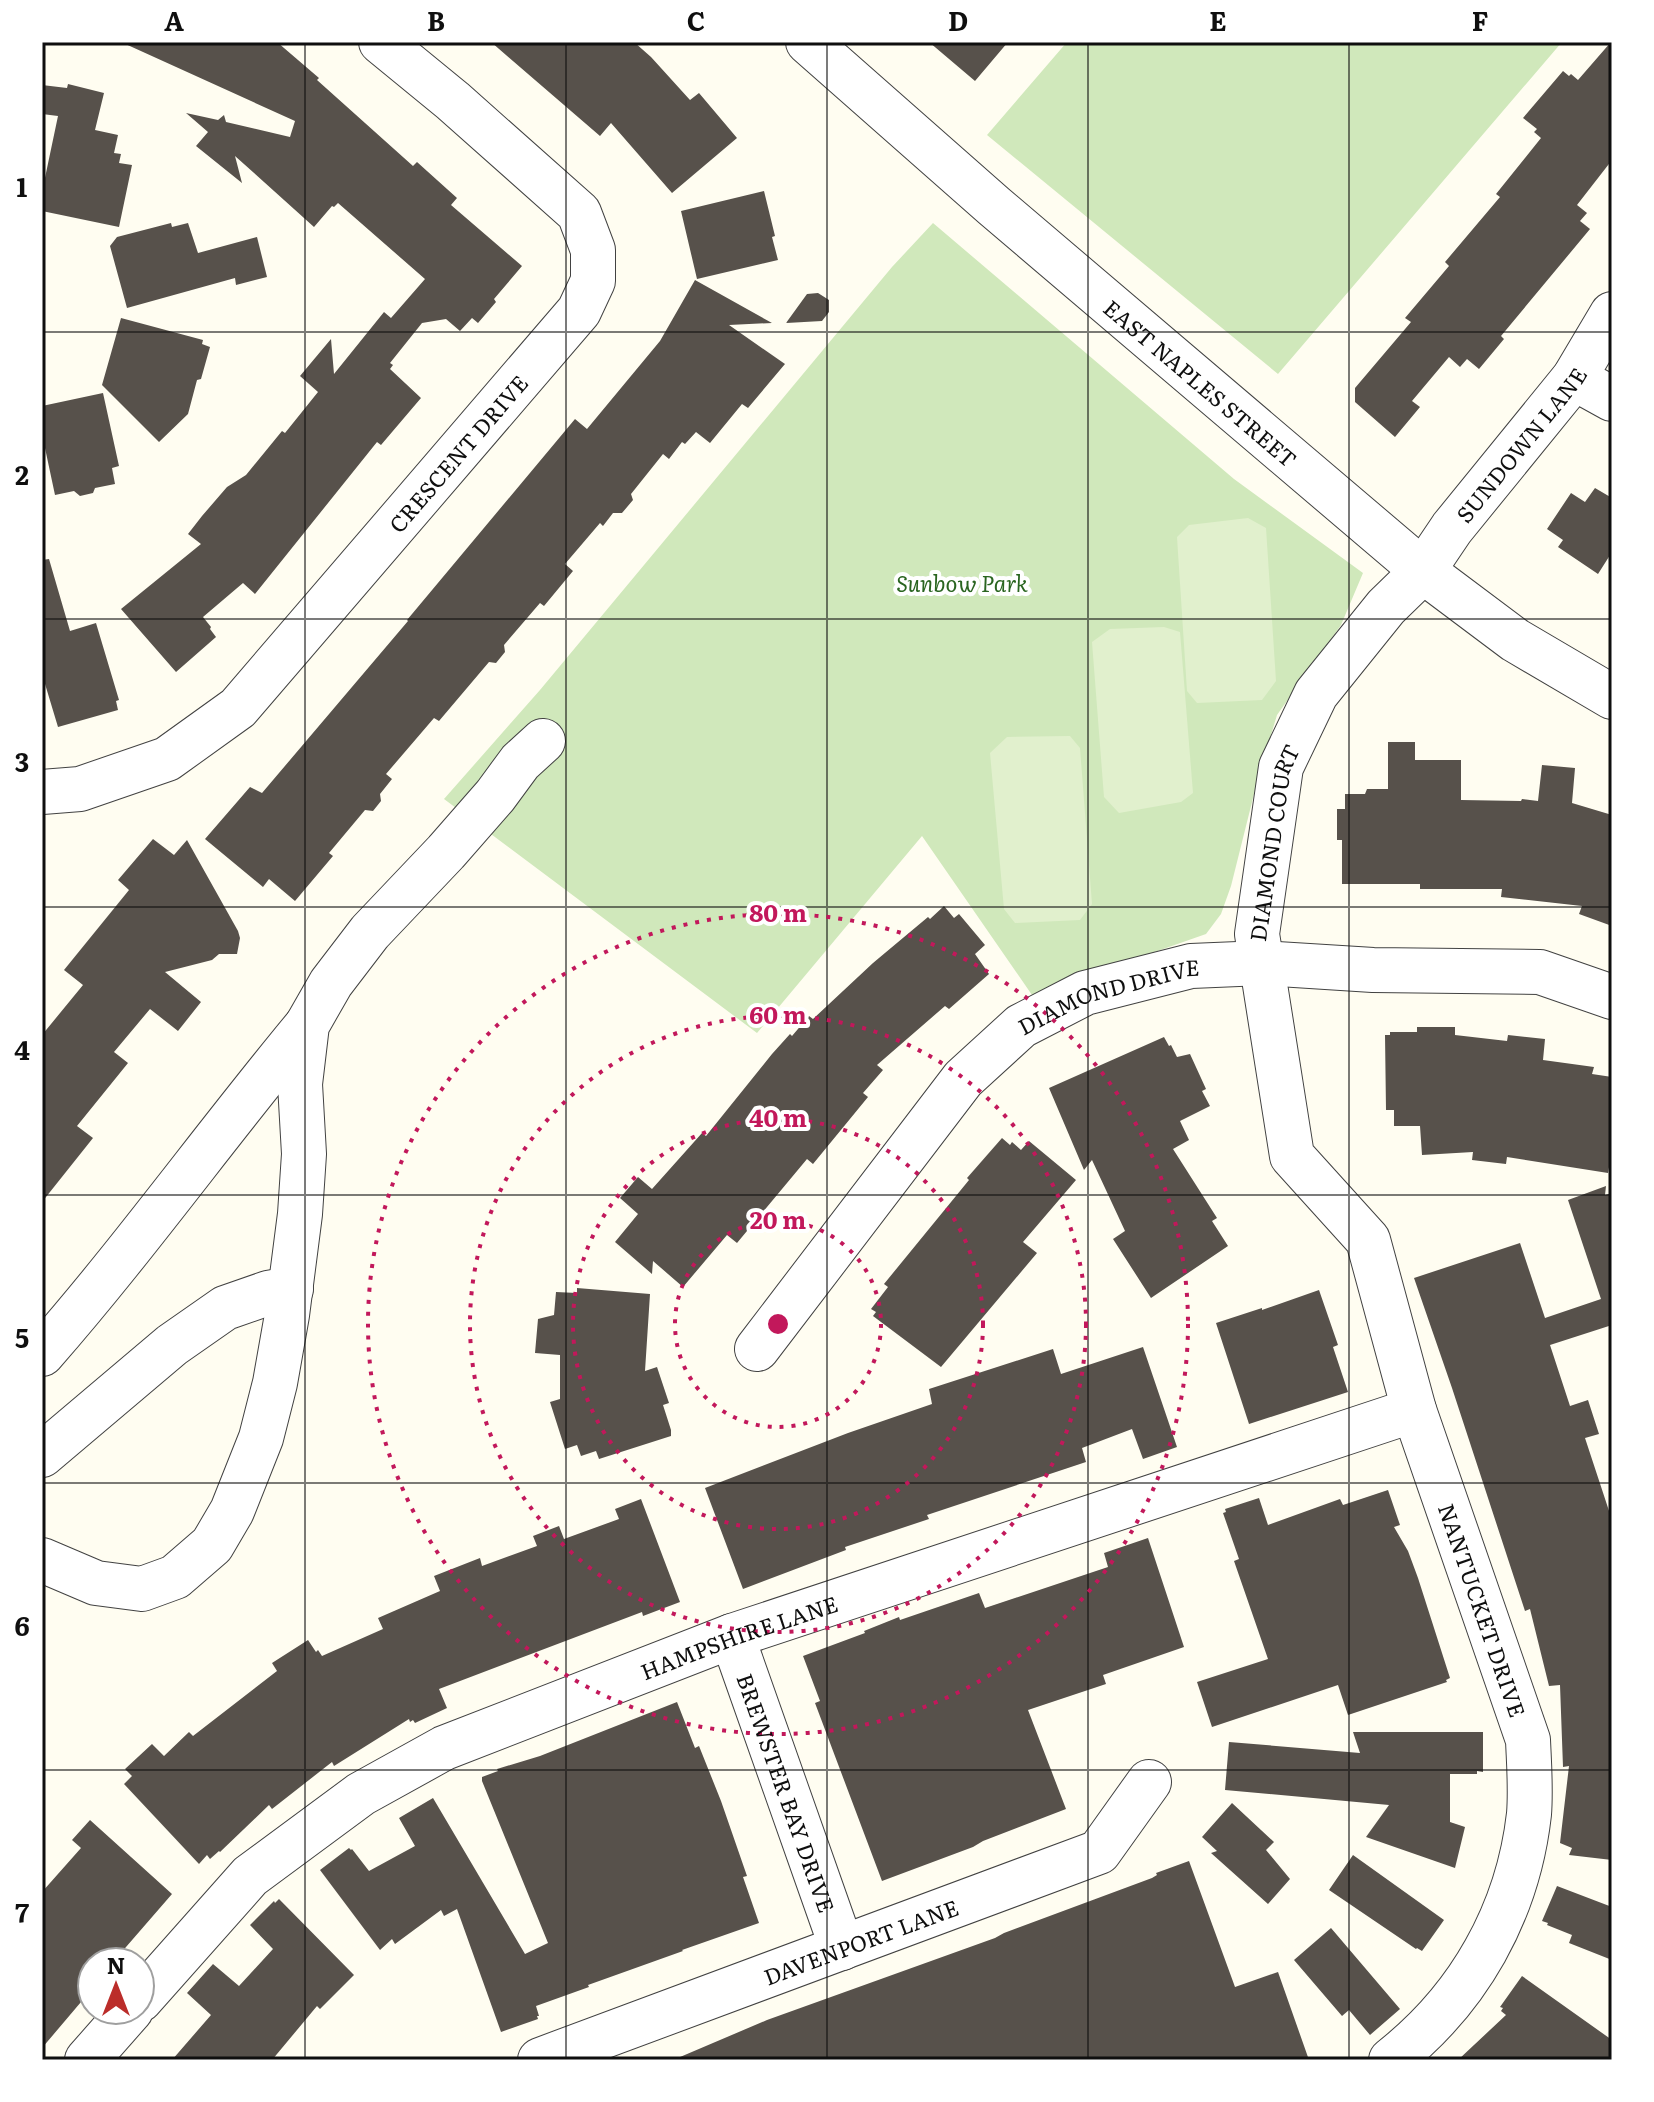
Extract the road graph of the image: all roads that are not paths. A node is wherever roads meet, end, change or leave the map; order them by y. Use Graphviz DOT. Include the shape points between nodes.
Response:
graph roads {
  1 [pos="381,42"];
  2 [pos="810,42"];
  3 [pos="1612,314"];
  4 [pos="1574,378"];
  5 [pos="1612,399"];
  6 [pos="1423,571"];
  7 [pos="1612,697"];
  8 [pos="543,741"];
  9 [pos="42,792"];
  10 [pos="1262,963"];
  11 [pos="1612,997"];
  12 [pos="307,1025"];
  13 [pos="1292,1156"];
  14 [pos="291,1289"];
  15 [pos="757,1349"];
  16 [pos="42,1354"];
  17 [pos="1414,1410"];
  18 [pos="42,1455"];
  19 [pos="42,1560"];
  20 [pos="732,1636"];
  21 [pos="1149,1782"];
  22 [pos="842,1948"];
  23 [pos="156,1982"];
  24 [pos="117,2026"];
  25 [pos="87,2060"];
  26 [pos="540,2060"];
  27 [pos="1391,2060"];
  1 -- 9 [label="street, CRESCENT DRIVE" via="579,213 593,250 593,281 579,311 238,708 167,759 80,789"];
  2 -- 6 [label="street, EAST NAPLES STREET"];
  3 -- 4 [label="street, SUNDOWN LANE"];
  4 -- 5 [label="street"];
  4 -- 6 [label="street, SUNDOWN LANE"];
  6 -- 7 [label="street, EAST NAPLES STREET" via="1515,640"];
  6 -- 10 [label="street, DIAMOND COURT" via="1386,607 1316,694 1281,767 1257,934"];
  8 -- 12 [label="street" via="370,932"];
  10 -- 11 [label="street, DIAMOND DRIVE" via="1540,972"];
  10 -- 13 [label="street, DIAMOND COURT"];
  10 -- 15 [label="street, DIAMOND DRIVE" via="1191,966 1085,993 1021,1026 963,1079"];
  12 -- 14 [label="street" via="300,1084 303,1169"];
  12 -- 16 [label="street"];
  13 -- 17 [label="street, NANTUCKET DRIVE" via="1368,1240"];
  14 -- 18 [label="street" via="225,1308 172,1345"];
  14 -- 19 [label="street" via="261,1438 232,1511 212,1545 175,1577 142,1589 96,1583"];
  17 -- 20 [label="street, HAMPSHIRE LANE"];
  17 -- 27 [label="street, NANTUCKET DRIVE" via="1528,1740 1529,1811 1516,1881 1485,1954 1438,2018"];
  20 -- 22 [label="street, BREWSTER BAY DRIVE"];
  20 -- 23 [label="street, HAMPSHIRE LANE" via="444,1748 361,1794 250,1876"];
  21 -- 22 [label="street, DAVENPORT LANE" via="1099,1852"];
  22 -- 26 [label="street, DAVENPORT LANE"];
  24 -- 25 [label="street"];
}
